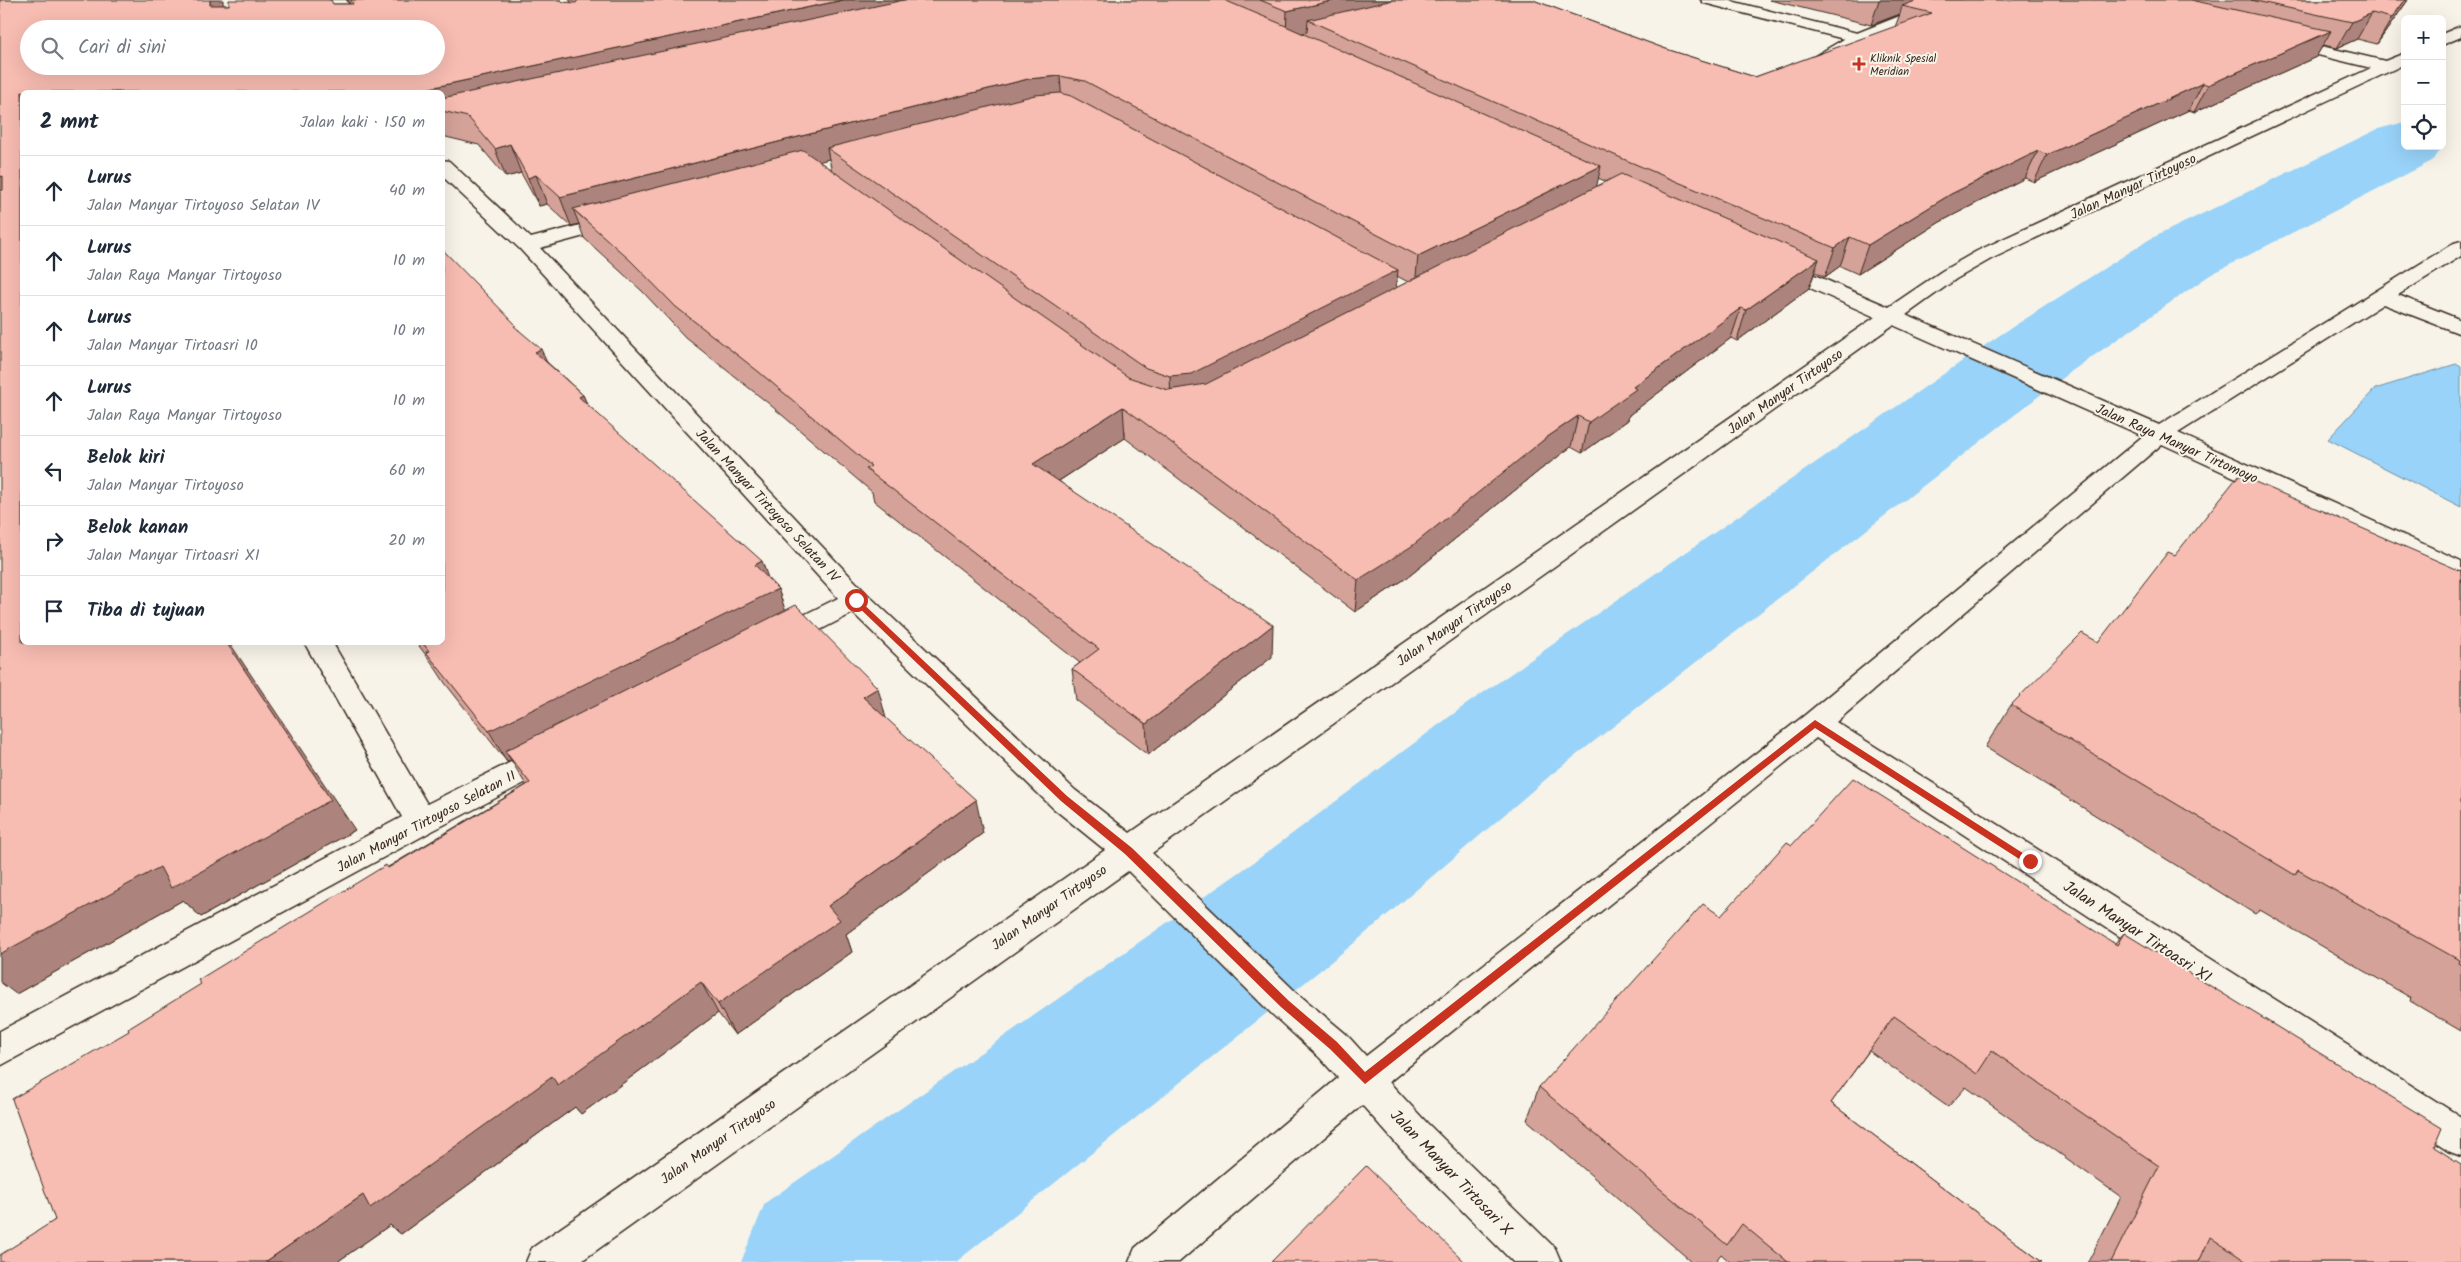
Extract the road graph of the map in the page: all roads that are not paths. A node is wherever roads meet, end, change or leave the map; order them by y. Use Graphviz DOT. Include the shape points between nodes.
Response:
graph roads {
  1 [pos="338,0"];
  2 [pos="1709,0"];
  3 [pos="1954,0"];
  4 [pos="350,20"];
  5 [pos="2461,31"];
  6 [pos="1858,38"];
  7 [pos="2265,38"];
  8 [pos="2446,38"];
  9 [pos="2396,63"];
  10 [pos="1802,70"];
  11 [pos="445,168"];
  12 [pos="640,215"];
  13 [pos="527,244"];
  14 [pos="2461,247"];
  15 [pos="1757,257"];
  16 [pos="2383,297"];
  17 [pos="1891,316"];
  18 [pos="2461,328"];
  19 [pos="2160,434"];
  20 [pos="2461,572"];
  21 [pos="856,600"];
  22 [pos="320,645"];
  23 [pos="758,650"];
  24 [pos="1815,723"];
  25 [pos="581,741"];
  26 [pos="421,822"];
  27 [pos="1129,851"];
  28 [pos="1285,1004"];
  29 [pos="0,1049"];
  30 [pos="1365,1079"];
  31 [pos="2461,1138"];
  32 [pos="546,1262"];
  33 [pos="1149,1262"];
  34 [pos="1541,1262"];
  1 -- 4 [label="street"];
  2 -- 6 [label="street"];
  3 -- 6 [label="street"];
  5 -- 8 [label="street"];
  6 -- 10 [label="street"];
  7 -- 9 [label="street"];
  9 -- 17 [label="street, Jalan Manyar Tirtoyoso" via="1984,255"];
  11 -- 13 [label="street, Jalan Manyar Tirtoyoso Selatan IV"];
  12 -- 13 [label="street"];
  13 -- 21 [label="street, Jalan Manyar Tirtoyoso Selatan IV"];
  14 -- 16 [label="street"];
  15 -- 17 [label="street, Jalan Raya Manyar Tirtomoyo"];
  16 -- 18 [label="street"];
  16 -- 19 [label="street"];
  17 -- 19 [label="street, Jalan Raya Manyar Tirtomoyo"];
  17 -- 27 [label="street, Jalan Manyar Tirtoyoso"];
  19 -- 20 [label="street, Jalan Raya Manyar Tirtomoyo"];
  19 -- 24 [label="street"];
  21 -- 23 [label="street"];
  21 -- 27 [label="street, Jalan Manyar Tirtoyoso Selatan IV" via="1064,799"];
  22 -- 26 [label="street"];
  24 -- 30 [label="street"];
  24 -- 31 [label="street, Jalan Manyar Tirtoasri XI"];
  25 -- 26 [label="street, Jalan Manyar Tirtoyoso Selatan II"];
  26 -- 29 [label="street, Jalan Manyar Tirtoyoso Selatan II"];
  27 -- 28 [label="street, Jalan Manyar Tirtoyoso Selatan IV"];
  27 -- 32 [label="street, Jalan Manyar Tirtoyoso"];
  28 -- 30 [label="street, Jalan Manyar Tirtosari X"];
  30 -- 33 [label="street"];
  30 -- 34 [label="street, Jalan Manyar Tirtosari X" via="1414,1136"];
}
